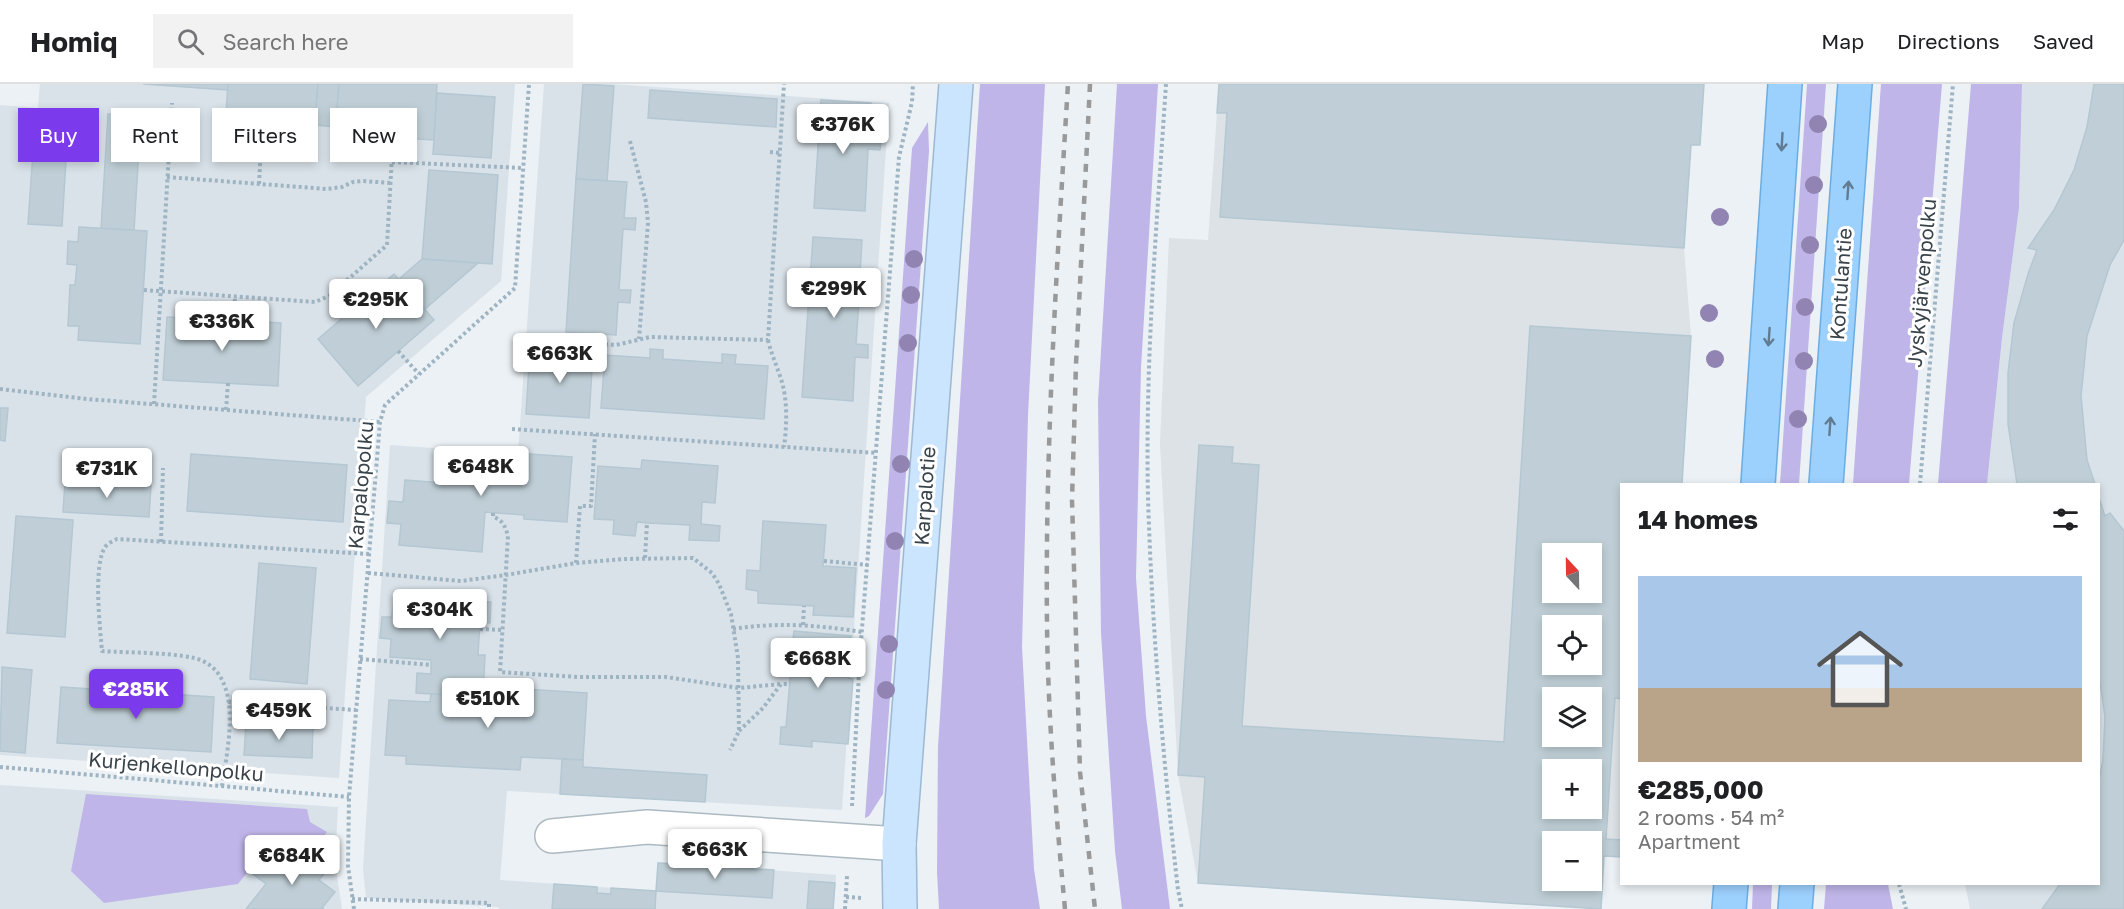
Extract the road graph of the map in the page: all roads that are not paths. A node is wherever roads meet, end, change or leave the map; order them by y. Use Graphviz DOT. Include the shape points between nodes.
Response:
graph roads {
  1 [pos="956,84"];
  2 [pos="1785,84"];
  3 [pos="1855,84"];
  4 [pos="1758,483"];
  5 [pos="1826,483"];
  6 [pos="552,836"];
  7 [pos="899,844"];
  8 [pos="1731,885"];
  9 [pos="1797,885"];
  10 [pos="900,909"];
  11 [pos="1729,909"];
  12 [pos="1795,909"];
  1 -- 7 [label="street, Karpalotie"];
  2 -- 4 [label="main road, one-way"];
  5 -- 3 [label="main road, Kontulantie, one-way"];
  6 -- 7 [label="street" via="647,827"];
  7 -- 10 [label="street, Karpalotie"];
  8 -- 11 [label="main road"];
  9 -- 12 [label="main road"];
}
